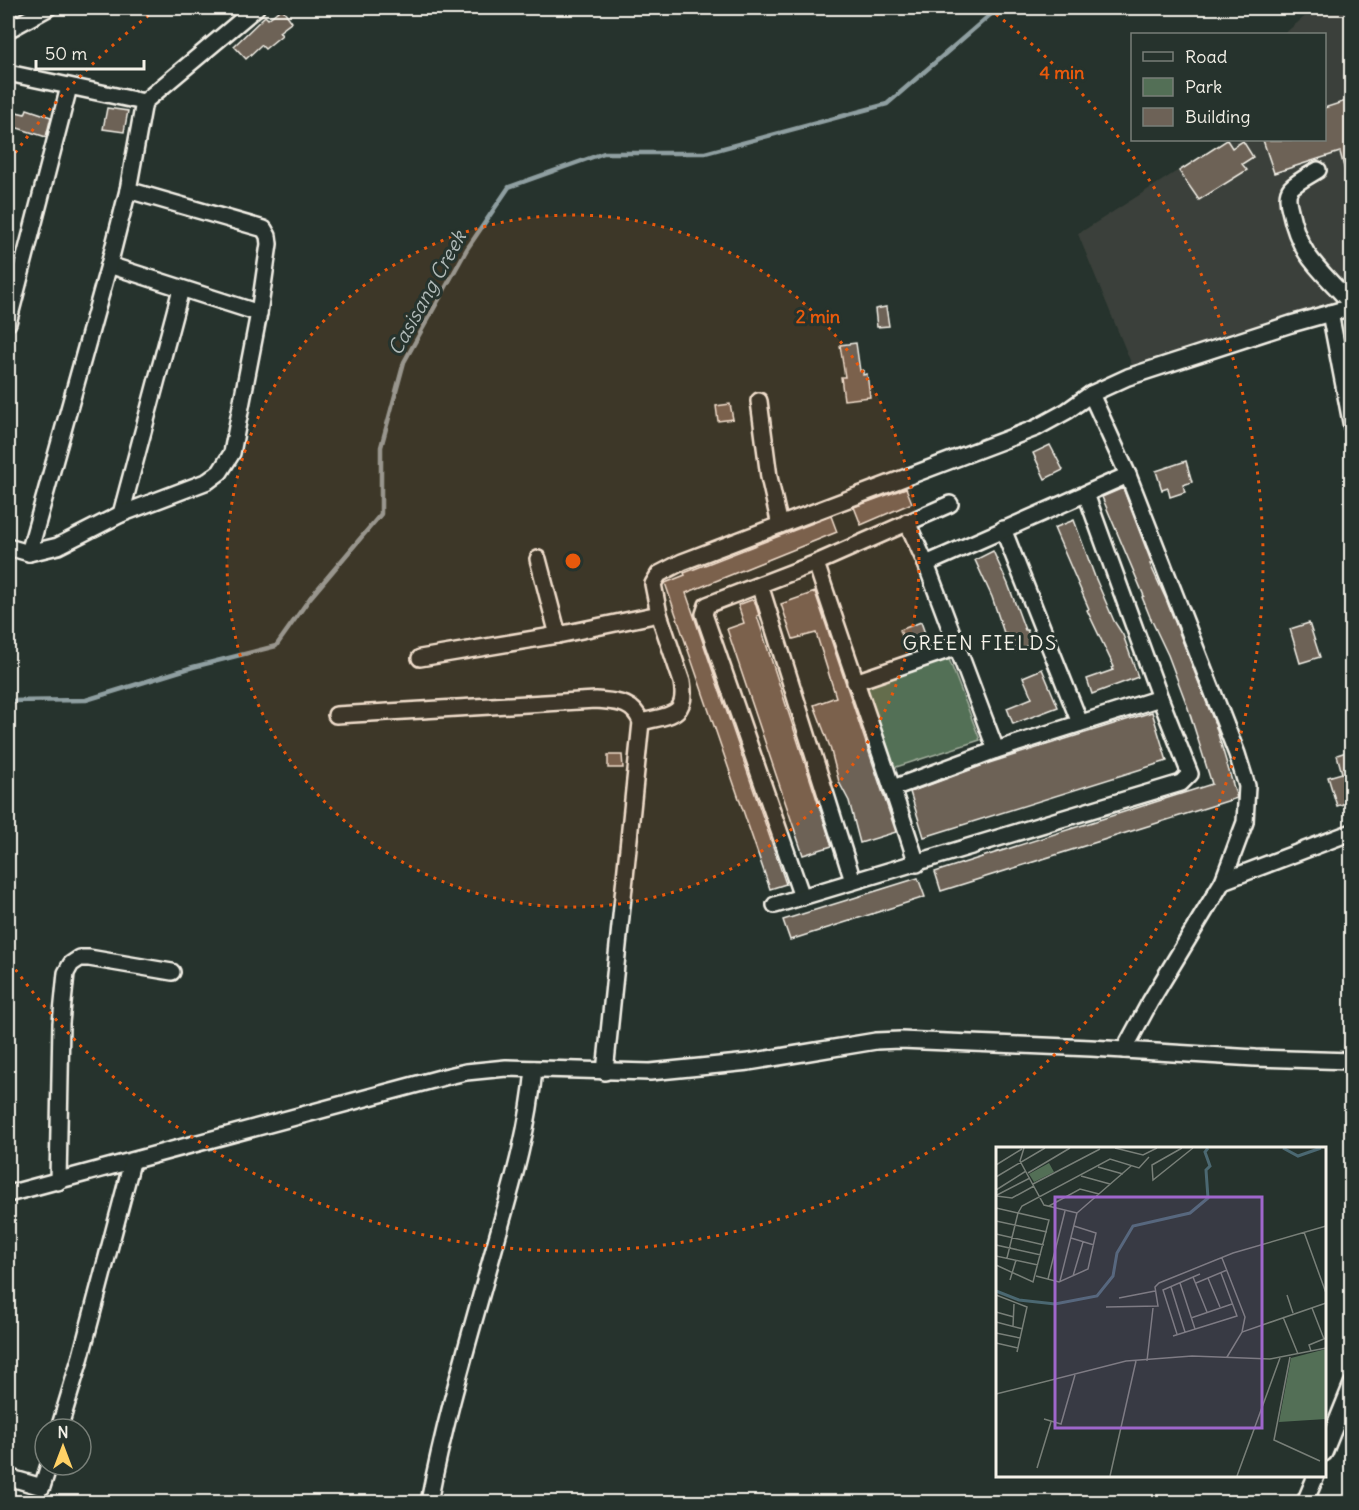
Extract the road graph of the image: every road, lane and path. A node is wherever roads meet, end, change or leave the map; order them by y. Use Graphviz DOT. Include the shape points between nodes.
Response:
graph roads {
  1 [pos="48,8"];
  2 [pos="256,8"];
  3 [pos="8,30"];
  4 [pos="8,73"];
  5 [pos="69,87"];
  6 [pos="144,102"];
  7 [pos="1318,170"];
  8 [pos="128,190"];
  9 [pos="109,265"];
  10 [pos="182,290"];
  11 [pos="1352,306"];
  12 [pos="259,313"];
  13 [pos="1330,313"];
  14 [pos="8,323"];
  15 [pos="1091,394"];
  16 [pos="759,401"];
  17 [pos="1352,427"];
  18 [pos="1128,475"];
  19 [pos="1086,494"];
  20 [pos="950,504"];
  21 [pos="121,514"];
  22 [pos="907,522"];
  23 [pos="780,525"];
  24 [pos="1003,529"];
  25 [pos="8,547"];
  26 [pos="29,553"];
  27 [pos="538,559"];
  28 [pos="816,563"];
  29 [pos="926,564"];
  30 [pos="760,585"];
  31 [pos="659,614"];
  32 [pos="558,635"];
  33 [pos="957,647"];
  34 [pos="420,658"];
  35 [pos="855,682"];
  36 [pos="1160,698"];
  37 [pos="336,715"];
  38 [pos="641,722"];
  39 [pos="1080,723"];
  40 [pos="996,750"];
  41 [pos="893,788"];
  42 [pos="1352,832"];
  43 [pos="917,864"];
  44 [pos="853,881"];
  45 [pos="1223,881"];
  46 [pos="802,897"];
  47 [pos="775,905"];
  48 [pos="172,972"];
  49 [pos="1124,1050"];
  50 [pos="1352,1061"];
  51 [pos="534,1069"];
  52 [pos="605,1072"];
  53 [pos="132,1161"];
  54 [pos="58,1182"];
  55 [pos="8,1194"];
  56 [pos="1352,1384"];
  57 [pos="63,1417"];
  58 [pos="1326,1448"];
  59 [pos="8,1477"];
  60 [pos="45,1477"];
  61 [pos="1316,1477"];
  62 [pos="429,1503"];
  63 [pos="1305,1503"];
  1 -- 3 [label="street"];
  2 -- 6 [label="street"];
  4 -- 5 [label="street"];
  5 -- 6 [label="street"];
  5 -- 14 [label="street"];
  6 -- 8 [label="street"];
  7 -- 11 [label="street" via="1288,194 1293,223 1315,268"];
  8 -- 9 [label="street"];
  8 -- 12 [label="street" via="264,229 269,244"];
  9 -- 10 [label="street"];
  9 -- 26 [label="street"];
  10 -- 12 [label="street"];
  10 -- 21 [label="street"];
  11 -- 13 [label="street"];
  12 -- 21 [label="street" via="227,462 208,481"];
  13 -- 15 [label="street" via="1128,377"];
  13 -- 17 [label="street"];
  15 -- 18 [label="street"];
  15 -- 23 [label="street" via="1036,428"];
  16 -- 23 [label="street"];
  18 -- 19 [label="street"];
  18 -- 45 [label="street" via="1247,786 1245,822"];
  19 -- 24 [label="street"];
  19 -- 36 [label="street"];
  20 -- 22 [label="street"];
  21 -- 26 [label="street" via="58,546"];
  22 -- 28 [label="street"];
  22 -- 29 [label="street"];
  23 -- 31 [label="street" via="659,574 653,584"];
  24 -- 29 [label="street"];
  24 -- 39 [label="street"];
  25 -- 26 [label="street"];
  27 -- 32 [label="street"];
  28 -- 30 [label="street"];
  28 -- 35 [label="street"];
  29 -- 33 [label="street"];
  30 -- 44 [label="street"];
  30 -- 46 [label="street" via="707,605 704,614"];
  31 -- 32 [label="street"];
  31 -- 38 [label="street" via="682,682 683,702 675,714"];
  32 -- 34 [label="street"];
  33 -- 35 [label="street"];
  33 -- 40 [label="street"];
  35 -- 41 [label="street"];
  36 -- 39 [label="street"];
  36 -- 43 [label="street" via="1190,774 1181,783"];
  37 -- 38 [label="street" via="596,700 631,707"];
  38 -- 52 [label="street"];
  39 -- 40 [label="street"];
  40 -- 41 [label="street"];
  41 -- 43 [label="street"];
  42 -- 45 [label="street"];
  43 -- 44 [label="street"];
  44 -- 46 [label="street"];
  45 -- 49 [label="street"];
  46 -- 47 [label="street"];
  48 -- 54 [label="street" via="80,958 66,973 61,1023"];
  49 -- 50 [label="street"];
  49 -- 52 [label="street" via="876,1041 749,1062 650,1072"];
  51 -- 52 [label="street"];
  51 -- 53 [label="street" via="485,1070 444,1077"];
  51 -- 62 [label="street" via="522,1148 454,1394"];
  53 -- 54 [label="street"];
  53 -- 57 [label="street"];
  54 -- 55 [label="street"];
  56 -- 58 [label="street"];
  59 -- 60 [label="street" via="42,1486"];
  61 -- 63 [label="street"];
}
